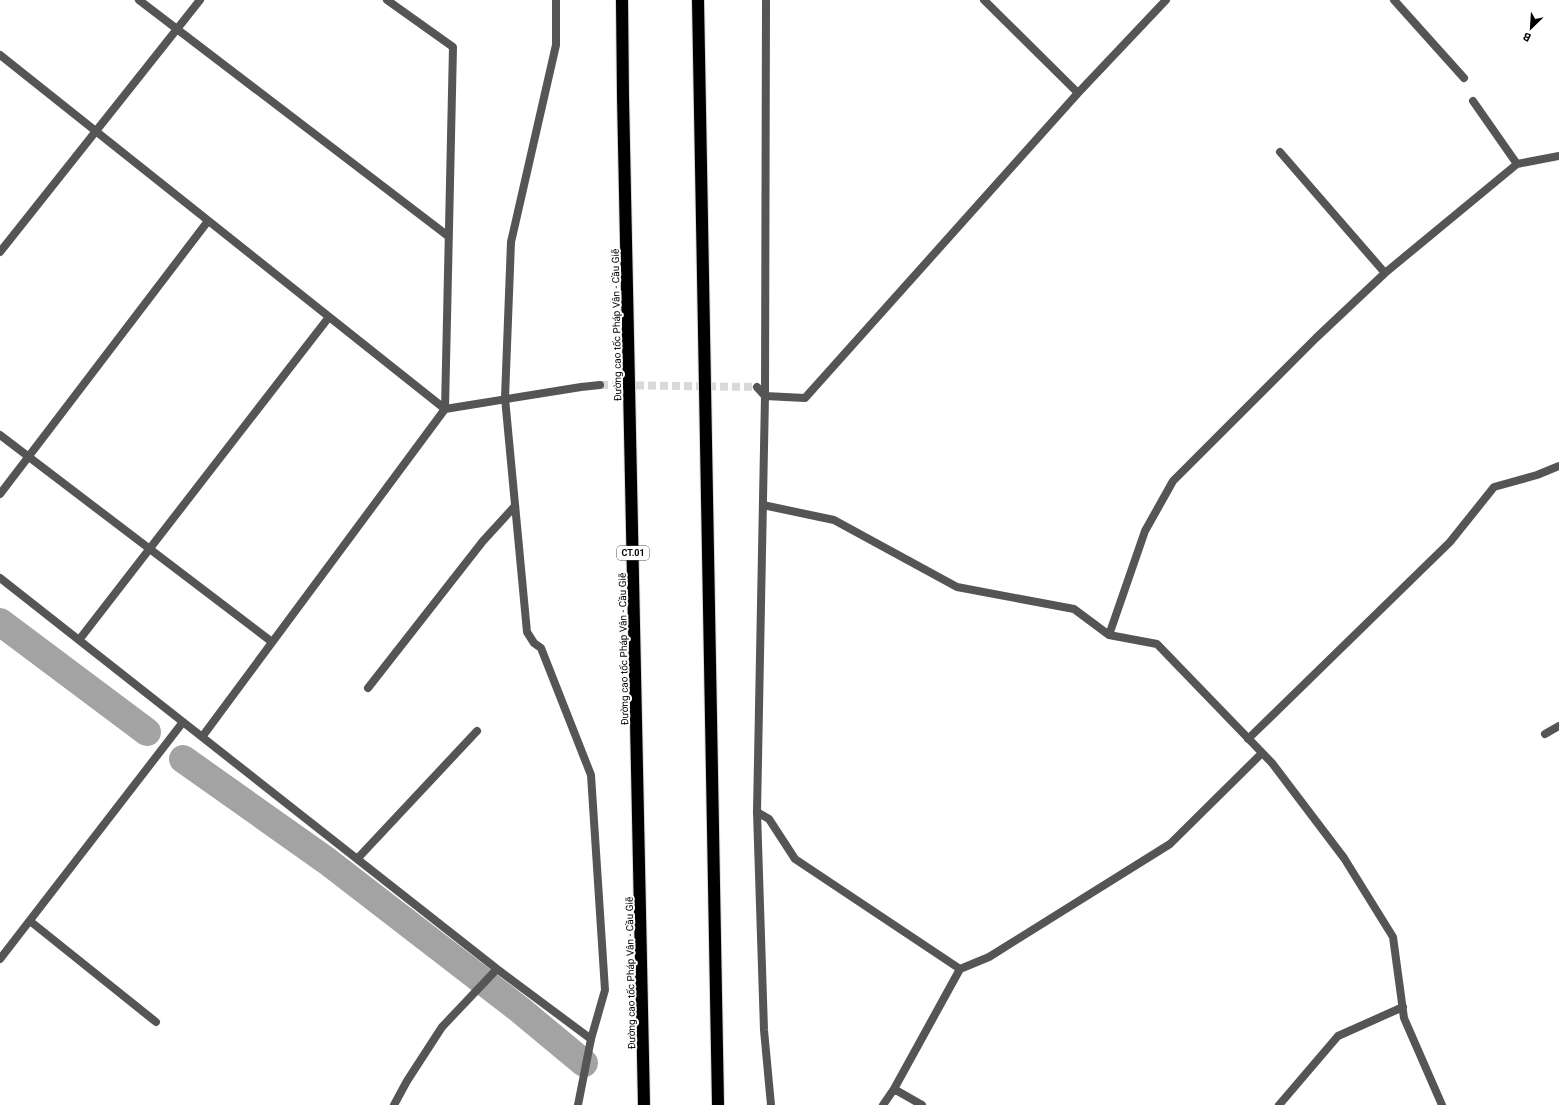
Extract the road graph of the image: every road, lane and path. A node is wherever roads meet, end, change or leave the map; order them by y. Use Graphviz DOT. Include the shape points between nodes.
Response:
graph roads {
  1 [pos="139,0"];
  2 [pos="200,0"];
  3 [pos="387,0"];
  4 [pos="556,0"];
  5 [pos="622,0"];
  6 [pos="698,0"];
  7 [pos="766,0"];
  8 [pos="984,0"];
  9 [pos="1166,0"];
  10 [pos="1394,0"];
  11 [pos="177,30"];
  12 [pos="0,55"];
  13 [pos="1464,78"];
  14 [pos="1078,93"];
  15 [pos="1473,101"];
  16 [pos="96,132"];
  17 [pos="1280,152"];
  18 [pos="1559,156"];
  19 [pos="1517,164"];
  20 [pos="208,222"];
  21 [pos="448,236"];
  22 [pos="0,252"];
  23 [pos="1385,273"];
  24 [pos="329,317"];
  25 [pos="600,385"];
  26 [pos="757,386"];
  27 [pos="765,396"];
  28 [pos="505,398"];
  29 [pos="445,408"];
  30 [pos="0,435"];
  31 [pos="28,457"];
  32 [pos="1559,466"];
  33 [pos="0,494"];
  34 [pos="763,505"];
  35 [pos="515,506"];
  36 [pos="149,548"];
  37 [pos="0,578"];
  38 [pos="1109,635"];
  39 [pos="79,640"];
  40 [pos="272,642"];
  41 [pos="368,688"];
  42 [pos="183,722"];
  43 [pos="1559,726"];
  44 [pos="477,732"];
  45 [pos="1545,734"];
  46 [pos="202,737"];
  47 [pos="1248,739"];
  48 [pos="1262,753"];
  49 [pos="757,812"];
  50 [pos="358,858"];
  51 [pos="30,921"];
  52 [pos="0,959"];
  53 [pos="496,969"];
  54 [pos="960,969"];
  55 [pos="1402,1007"];
  56 [pos="156,1022"];
  57 [pos="591,1039"];
  58 [pos="894,1089"];
  59 [pos="394,1105"];
  60 [pos="578,1105"];
  61 [pos="644,1105"];
  62 [pos="718,1105"];
  63 [pos="771,1105"];
  64 [pos="882,1105"];
  65 [pos="922,1105"];
  66 [pos="1279,1105"];
  67 [pos="1442,1105"];
  1 -- 11 [label="street"];
  2 -- 11 [label="street"];
  3 -- 21 [label="street" via="453,47"];
  4 -- 28 [label="street" via="556,45 511,242"];
  5 -- 61 [label="highway, Đường cao tốc Pháp Vân - Cầu Giẽ / CT.01"];
  6 -- 62 [label="highway"];
  7 -- 27 [label="street"];
  8 -- 14 [label="street"];
  9 -- 14 [label="street"];
  10 -- 13 [label="street"];
  11 -- 16 [label="street"];
  11 -- 21 [label="street"];
  12 -- 16 [label="street"];
  14 -- 27 [label="street" via="805,398"];
  15 -- 19 [label="street"];
  16 -- 20 [label="street"];
  16 -- 22 [label="street"];
  17 -- 23 [label="street"];
  18 -- 19 [label="street"];
  19 -- 23 [label="street"];
  20 -- 24 [label="street"];
  20 -- 31 [label="street"];
  21 -- 29 [label="street"];
  23 -- 38 [label="street" via="1305,348 1173,481 1145,531"];
  24 -- 29 [label="street"];
  24 -- 36 [label="street"];
  25 -- 28 [label="street"];
  26 -- 27 [label="street"];
  27 -- 34 [label="street"];
  28 -- 29 [label="street"];
  28 -- 35 [label="street"];
  29 -- 40 [label="street"];
  30 -- 31 [label="street"];
  31 -- 33 [label="street"];
  31 -- 36 [label="street"];
  32 -- 47 [label="street" via="1494,487 1450,542"];
  34 -- 38 [label="street" via="834,520 957,587 1074,609"];
  34 -- 49 [label="street"];
  35 -- 41 [label="street" via="483,541"];
  35 -- 57 [label="street" via="527,632 541,648 591,775 605,990"];
  36 -- 39 [label="street"];
  36 -- 40 [label="street"];
  37 -- 39 [label="street"];
  38 -- 47 [label="street" via="1157,644"];
  39 -- 42 [label="street"];
  40 -- 46 [label="street"];
  42 -- 46 [label="street"];
  42 -- 51 [label="street"];
  43 -- 45 [label="street"];
  44 -- 50 [label="street"];
  46 -- 50 [label="street"];
  47 -- 48 [label="street"];
  48 -- 54 [label="street" via="1170,844 989,957"];
  48 -- 55 [label="street" via="1344,858 1393,937"];
  49 -- 54 [label="street" via="769,819 795,859"];
  49 -- 63 [label="street" via="764,1030"];
  50 -- 53 [label="street"];
  51 -- 52 [label="street"];
  51 -- 56 [label="street"];
  53 -- 57 [label="street"];
  53 -- 59 [label="street" via="444,1025"];
  54 -- 58 [label="street"];
  55 -- 66 [label="street" via="1338,1036"];
  55 -- 67 [label="street" via="1404,1018"];
  57 -- 60 [label="street"];
  58 -- 64 [label="street"];
  58 -- 65 [label="street"];
}
